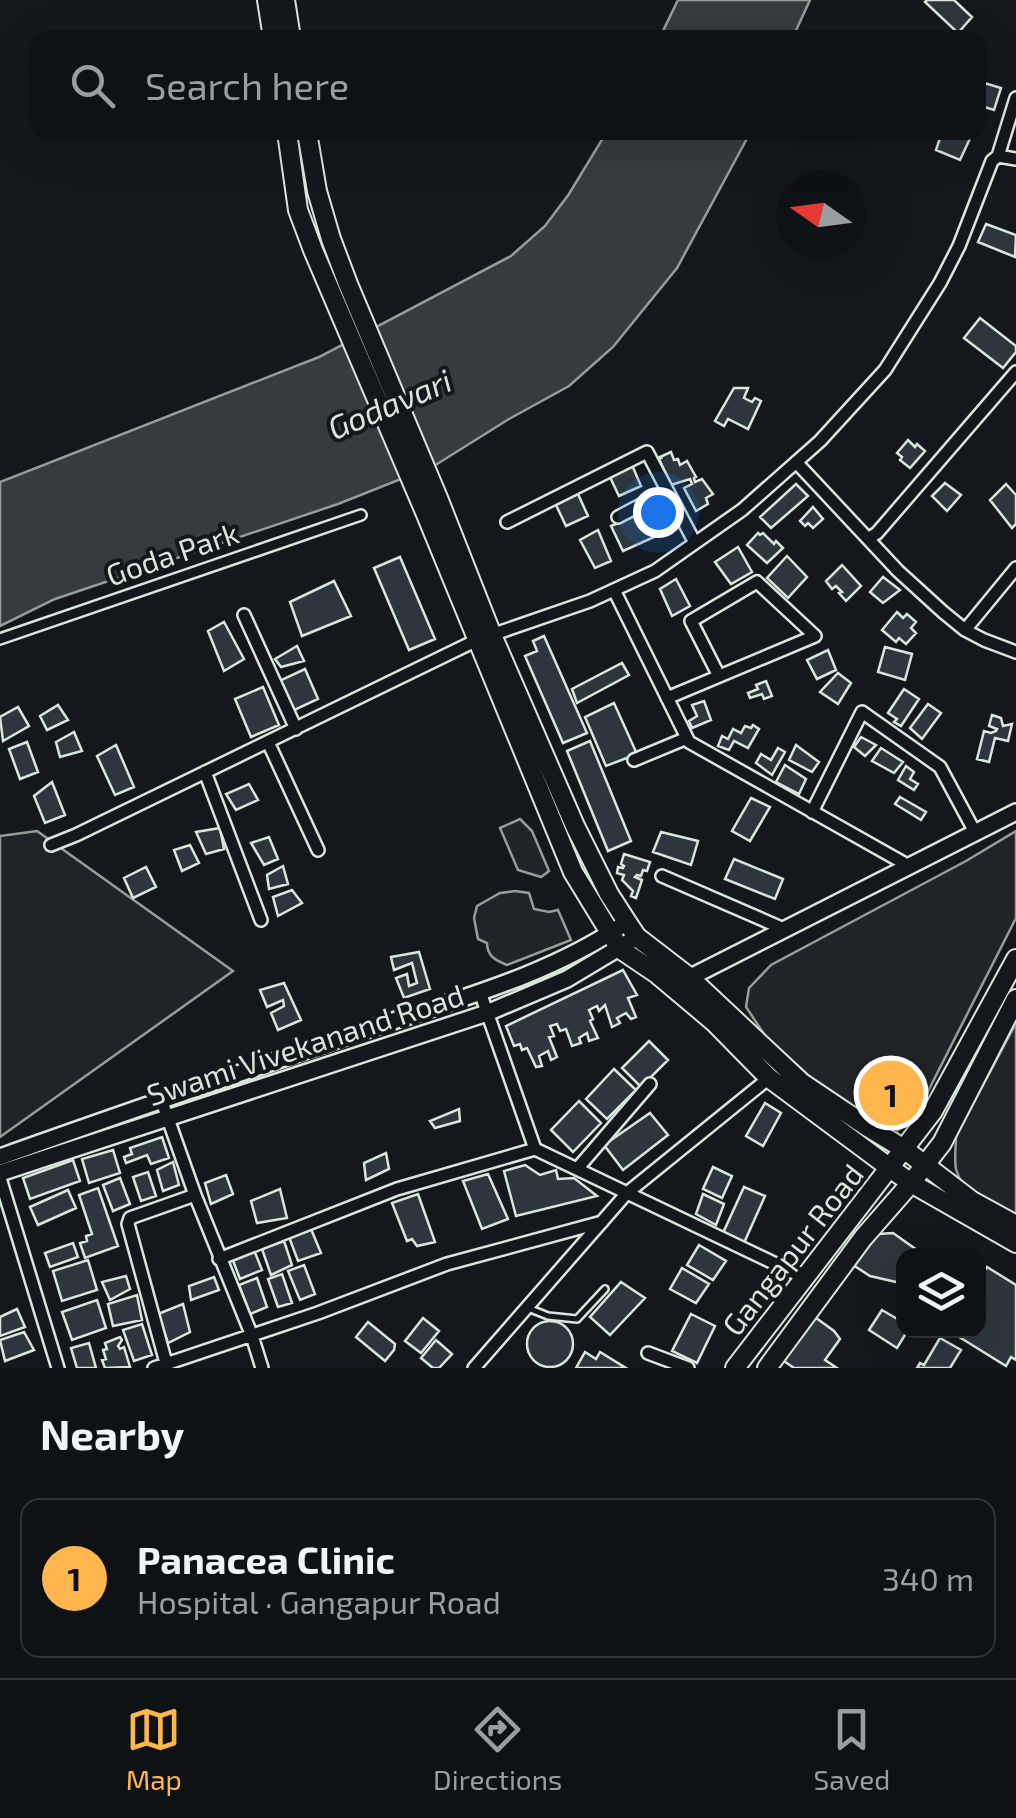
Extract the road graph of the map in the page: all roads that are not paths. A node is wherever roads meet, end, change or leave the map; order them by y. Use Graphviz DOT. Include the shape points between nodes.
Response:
graph roads {
  1 [pos="267,0"];
  2 [pos="285,0"];
  3 [pos="272,30"];
  4 [pos="291,30"];
  5 [pos="1016,98"];
  6 [pos="288,140"];
  7 [pos="308,140"];
  8 [pos="998,156"];
  9 [pos="1016,159"];
  10 [pos="1016,372"];
  11 [pos="796,462"];
  12 [pos="668,491"];
  13 [pos="432,505"];
  14 [pos="361,514"];
  15 [pos="618,517"];
  16 [pos="507,522"];
  17 [pos="868,539"];
  18 [pos="694,543"];
  19 [pos="1016,568"];
  20 [pos="614,590"];
  21 [pos="244,615"];
  22 [pos="966,630"];
  23 [pos="485,638"];
  24 [pos="0,640"];
  25 [pos="1016,652"];
  26 [pos="719,676"];
  27 [pos="668,698"];
  28 [pos="296,728"];
  29 [pos="687,738"];
  30 [pos="268,742"];
  31 [pos="634,760"];
  32 [pos="205,772"];
  33 [pos="812,812"];
  34 [pos="1016,812"];
  35 [pos="976,834"];
  36 [pos="51,844"];
  37 [pos="318,850"];
  38 [pos="910,866"];
  39 [pos="662,876"];
  40 [pos="261,920"];
  41 [pos="784,929"];
  42 [pos="632,930"];
  43 [pos="615,941"];
  44 [pos="1016,959"];
  45 [pos="681,982"];
  46 [pos="480,992"];
  47 [pos="1016,999"];
  48 [pos="487,1013"];
  49 [pos="770,1078"];
  50 [pos="650,1084"];
  51 [pos="161,1099"];
  52 [pos="168,1118"];
  53 [pos="535,1149"];
  54 [pos="904,1149"];
  55 [pos="0,1156"];
  56 [pos="926,1164"];
  57 [pos="890,1168"];
  58 [pos="577,1169"];
  59 [pos="0,1176"];
  60 [pos="911,1183"];
  61 [pos="627,1193"];
  62 [pos="194,1195"];
  63 [pos="602,1222"];
  64 [pos="1016,1225"];
  65 [pos="1016,1243"];
  66 [pos="220,1259"];
  67 [pos="806,1278"];
  68 [pos="605,1289"];
  69 [pos="527,1308"];
  70 [pos="252,1336"];
  71 [pos="648,1353"];
  72 [pos="160,1366"];
  73 [pos="58,1368"];
  74 [pos="262,1368"];
  75 [pos="474,1368"];
  76 [pos="688,1368"];
  77 [pos="735,1368"];
  78 [pos="767,1368"];
  1 -- 3 [label="main road"];
  2 -- 4 [label="main road"];
  5 -- 8 [label="street"];
  6 -- 13 [label="main road" via="298,210 313,250"];
  7 -- 13 [label="main road" via="330,239"];
  8 -- 9 [label="street"];
  8 -- 11 [label="street" via="940,283 895,354"];
  10 -- 17 [label="street"];
  11 -- 17 [label="street"];
  11 -- 18 [label="street"];
  12 -- 15 [label="street"];
  12 -- 16 [label="street" via="647,452"];
  12 -- 18 [label="street"];
  13 -- 23 [label="main road"];
  14 -- 24 [label="street, Goda Park"];
  17 -- 22 [label="street"];
  18 -- 20 [label="street"];
  19 -- 22 [label="street"];
  20 -- 23 [label="street"];
  20 -- 27 [label="street"];
  21 -- 28 [label="street"];
  22 -- 25 [label="street"];
  23 -- 28 [label="street"];
  23 -- 42 [label="main road"];
  23 -- 43 [label="main road" via="573,872"];
  26 -- 26 [label="street" via="783,650 815,636 757,582 691,622"];
  26 -- 27 [label="street"];
  27 -- 29 [label="street"];
  28 -- 30 [label="street"];
  29 -- 31 [label="street"];
  29 -- 33 [label="street"];
  30 -- 32 [label="street"];
  30 -- 37 [label="street"];
  32 -- 36 [label="street"];
  32 -- 40 [label="street"];
  33 -- 35 [label="street" via="862,712 940,767"];
  33 -- 38 [label="street"];
  34 -- 35 [label="main road"];
  35 -- 38 [label="main road"];
  38 -- 41 [label="main road"];
  39 -- 41 [label="street"];
  41 -- 45 [label="main road"];
  42 -- 43 [label="main road"];
  42 -- 45 [label="main road"];
  43 -- 45 [label="main road"];
  43 -- 46 [label="main road"];
  43 -- 48 [label="main road, Swami Vivekanand Road" via="568,979"];
  44 -- 54 [label="main road, Gangapur Road"];
  45 -- 49 [label="main road"];
  45 -- 54 [label="main road" via="802,1083"];
  46 -- 48 [label="street"];
  46 -- 51 [label="main road"];
  47 -- 56 [label="main road, Gangapur Road"];
  48 -- 52 [label="main road, Swami Vivekanand Road"];
  48 -- 53 [label="street"];
  49 -- 57 [label="main road"];
  49 -- 61 [label="street"];
  50 -- 58 [label="street"];
  51 -- 52 [label="street"];
  51 -- 55 [label="main road"];
  52 -- 59 [label="main road, Swami Vivekanand Road"];
  52 -- 62 [label="street"];
  53 -- 58 [label="street"];
  53 -- 66 [label="street" via="397,1189"];
  54 -- 56 [label="main road"];
  54 -- 57 [label="main road, Gangapur Road"];
  56 -- 60 [label="main road, Gangapur Road"];
  56 -- 64 [label="main road" via="972,1202"];
  57 -- 60 [label="main road"];
  57 -- 67 [label="main road, Gangapur Road"];
  58 -- 61 [label="street"];
  59 -- 73 [label="street"];
  60 -- 65 [label="main road"];
  60 -- 78 [label="main road, Gangapur Road"];
  61 -- 63 [label="street"];
  61 -- 67 [label="street"];
  62 -- 66 [label="street"];
  62 -- 72 [label="street" via="128,1224"];
  63 -- 69 [label="street"];
  63 -- 70 [label="street" via="447,1264"];
  66 -- 70 [label="street"];
  67 -- 77 [label="main road, Gangapur Road"];
  68 -- 69 [label="lane" via="576,1319"];
  69 -- 75 [label="street"];
  70 -- 72 [label="street"];
  70 -- 74 [label="street"];
  71 -- 76 [label="street"];
}
